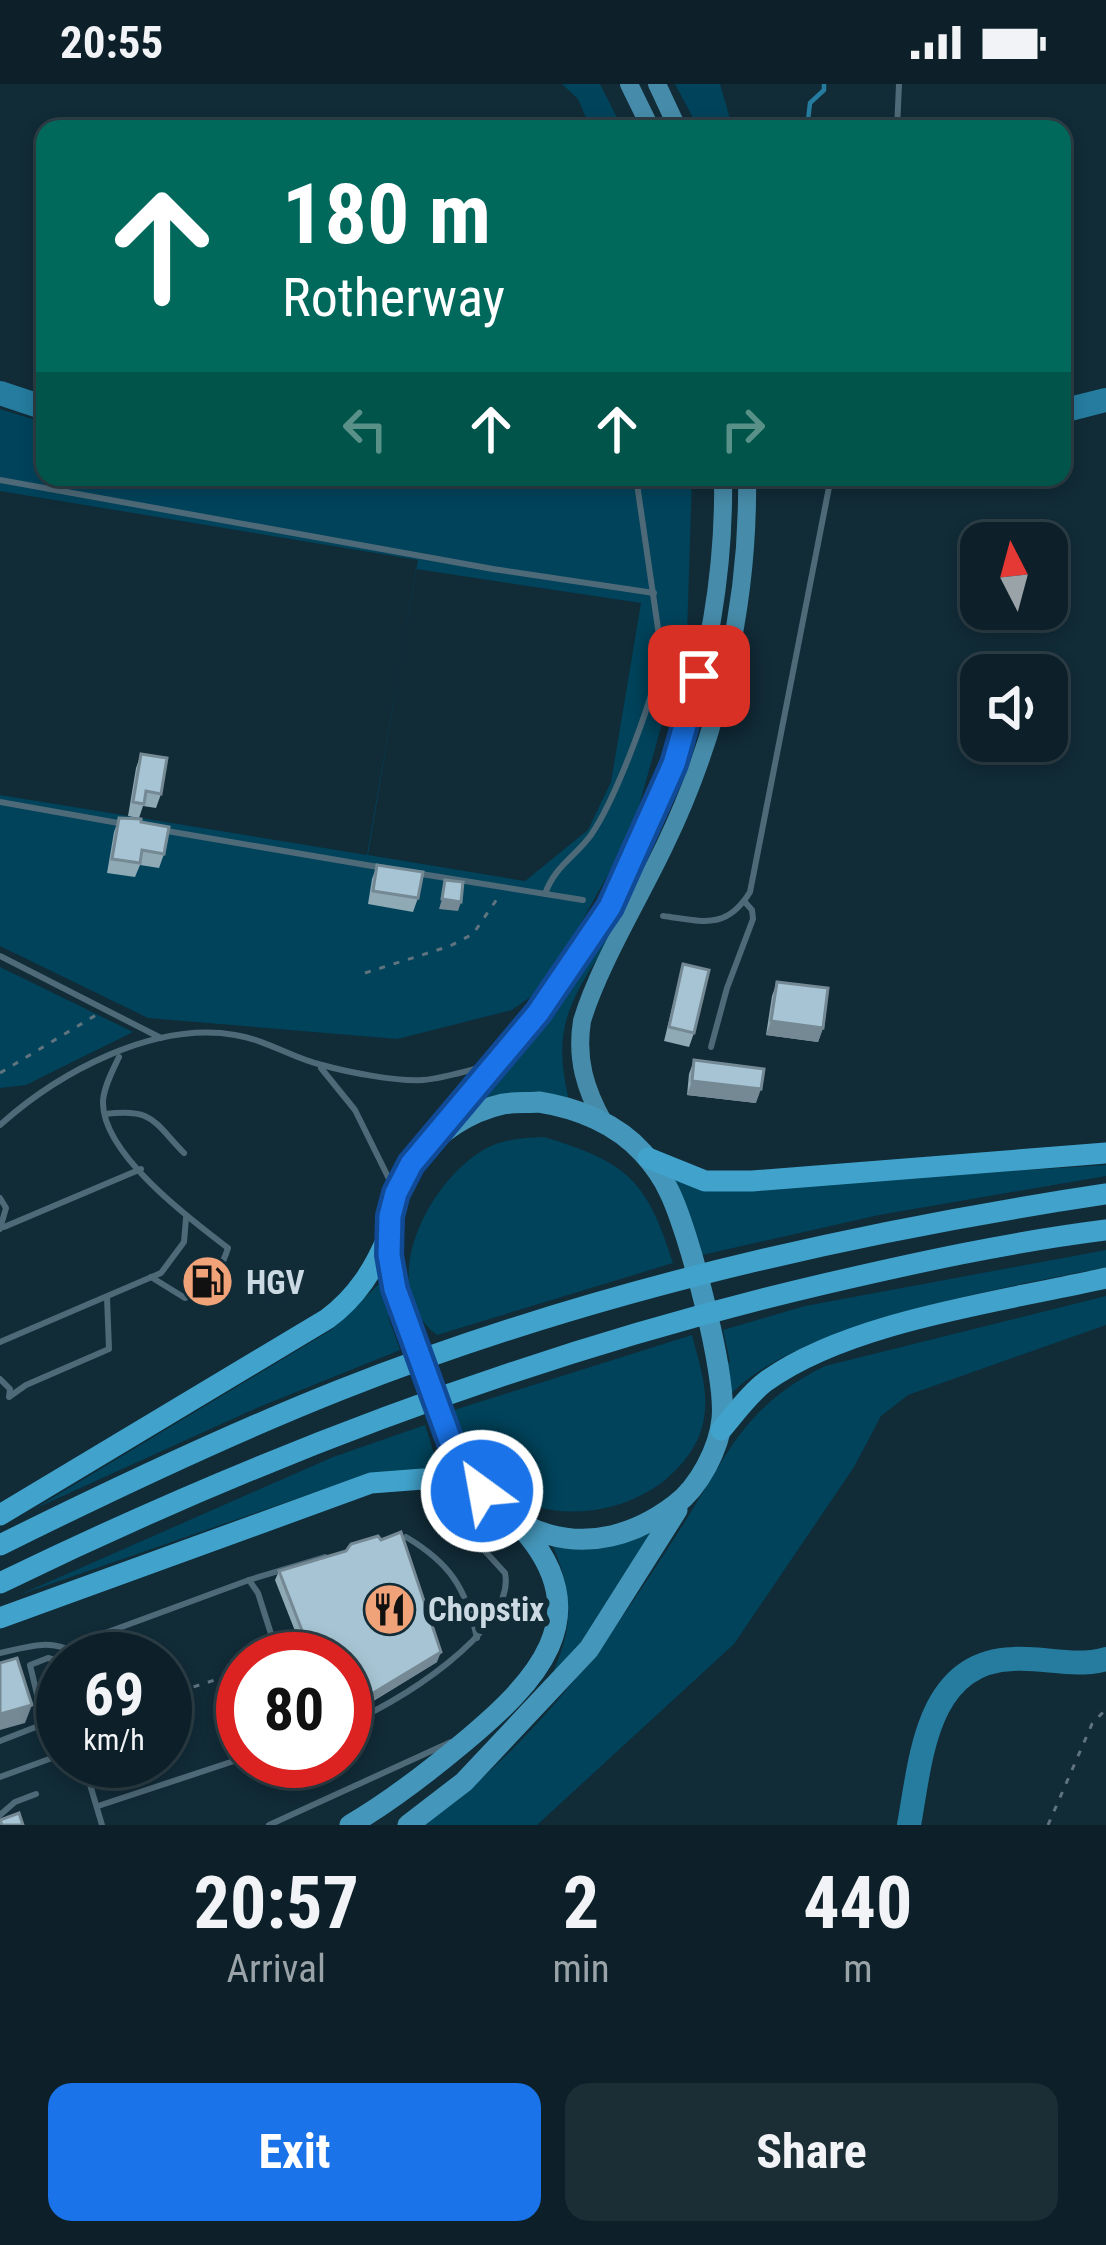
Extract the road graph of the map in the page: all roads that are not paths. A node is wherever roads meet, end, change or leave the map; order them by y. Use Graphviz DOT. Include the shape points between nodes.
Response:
graph roads {
  1 [pos="629,84"];
  2 [pos="657,84"];
  3 [pos="899,84"];
  4 [pos="647,120"];
  5 [pos="674,120"];
  6 [pos="897,120"];
  7 [pos="0,480"];
  8 [pos="637,486"];
  9 [pos="722,486"];
  10 [pos="746,486"];
  11 [pos="829,486"];
  12 [pos="654,593"];
  13 [pos="0,802"];
  14 [pos="136,826"];
  15 [pos="157,830"];
  16 [pos="545,894"];
  17 [pos="583,900"];
  18 [pos="745,902"];
  19 [pos="663,916"];
  20 [pos="0,956"];
  21 [pos="161,1038"];
  22 [pos="711,1047"];
  23 [pos="120,1053"];
  24 [pos="319,1065"];
  25 [pos="492,1065"];
  26 [pos="105,1114"];
  27 [pos="604,1123"];
  28 [pos="0,1125"];
  29 [pos="429,1146"];
  30 [pos="1106,1153"];
  31 [pos="184,1154"];
  32 [pos="648,1158"];
  33 [pos="141,1169"];
  34 [pos="396,1193"];
  35 [pos="1106,1194"];
  36 [pos="0,1198"];
  37 [pos="186,1218"];
  38 [pos="2,1228"];
  39 [pos="1106,1230"];
  40 [pos="388,1236"];
  41 [pos="151,1277"];
  42 [pos="1106,1278"];
  43 [pos="107,1297"];
  44 [pos="0,1342"];
  45 [pos="0,1379"];
  46 [pos="721,1430"];
  47 [pos="486,1495"];
  48 [pos="683,1499"];
  49 [pos="0,1515"];
  50 [pos="518,1523"];
  51 [pos="406,1538"];
  52 [pos="0,1545"];
  53 [pos="340,1553"];
  54 [pos="249,1580"];
  55 [pos="0,1582"];
  56 [pos="0,1618"];
  57 [pos="108,1632"];
  58 [pos="270,1632"];
  59 [pos="477,1638"];
  60 [pos="36,1648"];
  61 [pos="0,1653"];
  62 [pos="36,1663"];
  63 [pos="36,1690"];
  64 [pos="372,1713"];
  65 [pos="36,1727"];
  66 [pos="479,1730"];
  67 [pos="0,1741"];
  68 [pos="36,1764"];
  69 [pos="216,1767"];
  70 [pos="0,1777"];
  71 [pos="92,1788"];
  72 [pos="36,1794"];
  73 [pos="98,1806"];
  74 [pos="0,1815"];
  75 [pos="102,1825"];
  76 [pos="268,1825"];
  77 [pos="350,1825"];
  78 [pos="408,1825"];
  1 -- 4 [label="main road"];
  2 -- 5 [label="main road"];
  3 -- 6 [label="lane"];
  7 -- 12 [label="lane"];
  8 -- 12 [label="lane"];
  9 -- 25 [label="main road" via="716,598 674,764 610,907"];
  10 -- 27 [label="main road" via="738,609 706,743 582,1021 580,1066"];
  11 -- 18 [label="lane"];
  12 -- 16 [label="lane" via="661,649 649,705 592,833 560,863"];
  13 -- 14 [label="lane"];
  15 -- 16 [label="lane"];
  16 -- 17 [label="lane"];
  18 -- 19 [label="lane" via="724,920"];
  18 -- 22 [label="lane" via="753,919"];
  20 -- 21 [label="lane"];
  21 -- 23 [label="lane"];
  21 -- 24 [label="lane" via="230,1034"];
  23 -- 26 [label="lane"];
  23 -- 28 [label="lane" via="71,1075"];
  24 -- 25 [label="lane" via="420,1080"];
  24 -- 34 [label="lane" via="366,1128"];
  25 -- 29 [label="main road"];
  26 -- 31 [label="lane" via="147,1115"];
  26 -- 33 [label="lane" via="115,1141"];
  27 -- 29 [label="highway" via="550,1104 505,1104"];
  27 -- 32 [label="highway"];
  29 -- 34 [label="highway"];
  30 -- 32 [label="highway" via="752,1181 706,1181"];
  32 -- 46 [label="highway" via="681,1223 718,1363"];
  33 -- 37 [label="lane"];
  33 -- 38 [label="lane"];
  34 -- 40 [label="highway"];
  35 -- 52 [label="highway" via="943,1218 519,1328 341,1390"];
  36 -- 38 [label="lane"];
  37 -- 41 [label="lane" via="184,1242"];
  37 -- 41 [label="lane" via="228,1248 220,1271 185,1298"];
  39 -- 55 [label="highway" via="960,1253 593,1345 261,1463"];
  40 -- 47 [label="highway" via="395,1289 452,1446"];
  40 -- 49 [label="highway" via="352,1298 327,1318"];
  41 -- 43 [label="lane"];
  42 -- 46 [label="highway" via="926,1318 819,1354 765,1382"];
  43 -- 44 [label="lane"];
  43 -- 45 [label="lane" via="109,1349 9,1397"];
  46 -- 48 [label="highway"];
  47 -- 50 [label="highway"];
  47 -- 56 [label="highway" via="412,1478 371,1483"];
  47 -- 59 [label="lane" via="463,1527 507,1582"];
  48 -- 50 [label="highway" via="638,1528 595,1540 544,1536"];
  48 -- 78 [label="highway" via="589,1649 464,1782"];
  50 -- 66 [label="highway" via="552,1572 557,1628 534,1676"];
  51 -- 59 [label="lane" via="438,1556 457,1582"];
  53 -- 54 [label="lane"];
  54 -- 57 [label="lane"];
  54 -- 58 [label="lane"];
  59 -- 64 [label="lane"];
  60 -- 61 [label="lane"];
  62 -- 63 [label="lane"];
  65 -- 67 [label="lane"];
  66 -- 76 [label="lane"];
  66 -- 77 [label="highway"];
  68 -- 70 [label="lane"];
  69 -- 73 [label="lane"];
  71 -- 73 [label="lane"];
  72 -- 74 [label="lane"];
  73 -- 75 [label="lane"];
}
